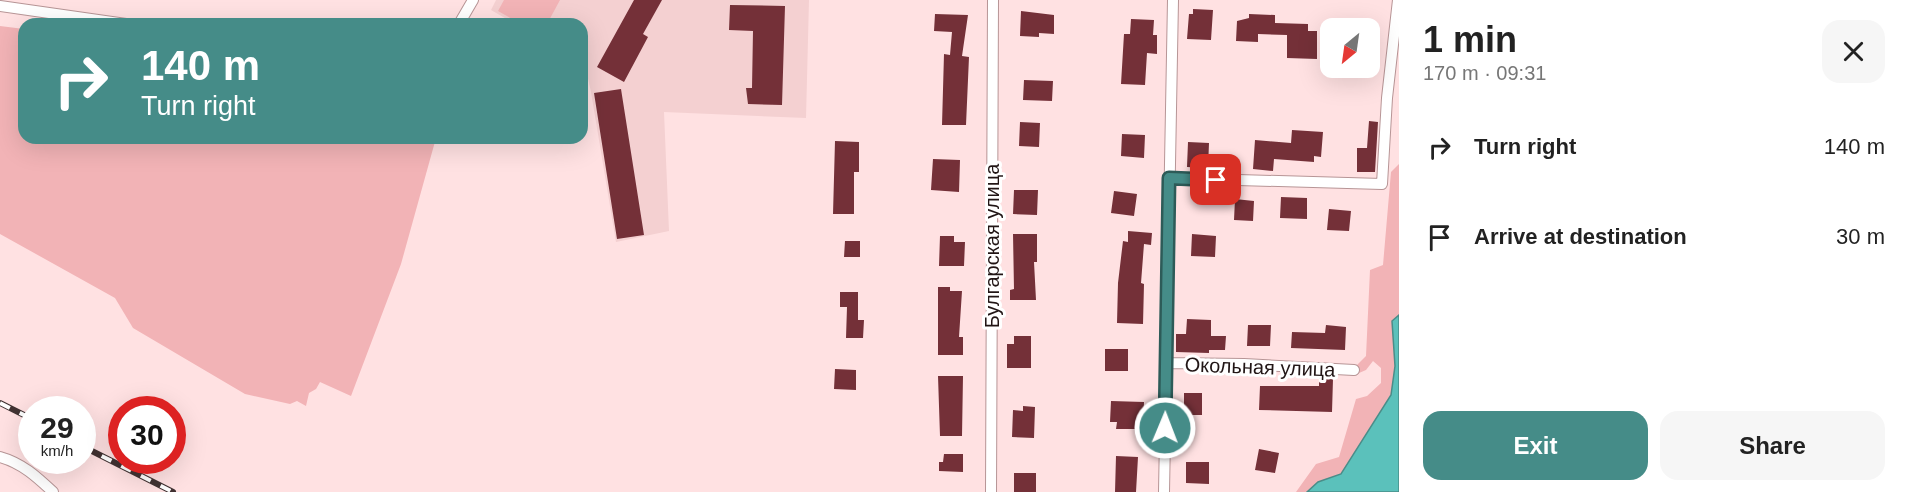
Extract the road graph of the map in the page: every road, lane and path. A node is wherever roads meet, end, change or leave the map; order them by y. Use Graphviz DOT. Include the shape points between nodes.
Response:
graph roads {
  1 [pos="473,0"];
  2 [pos="993,0"];
  3 [pos="1173,0"];
  4 [pos="1398,0"];
  5 [pos="0,6"];
  6 [pos="84,18"];
  7 [pos="462,18"];
  8 [pos="1169,178"];
  9 [pos="1166,363"];
  10 [pos="1354,370"];
  11 [pos="0,457"];
  12 [pos="53,492"];
  13 [pos="991,492"];
  14 [pos="1164,492"];
  1 -- 7 [label="street"];
  2 -- 13 [label="street, Булгарская улица"];
  3 -- 8 [label="street"];
  4 -- 8 [label="street" via="1382,184"];
  5 -- 6 [label="street"];
  8 -- 9 [label="street"];
  9 -- 10 [label="street, Окольная улица"];
  9 -- 14 [label="street"];
  11 -- 12 [label="street" via="32,472"];
}
